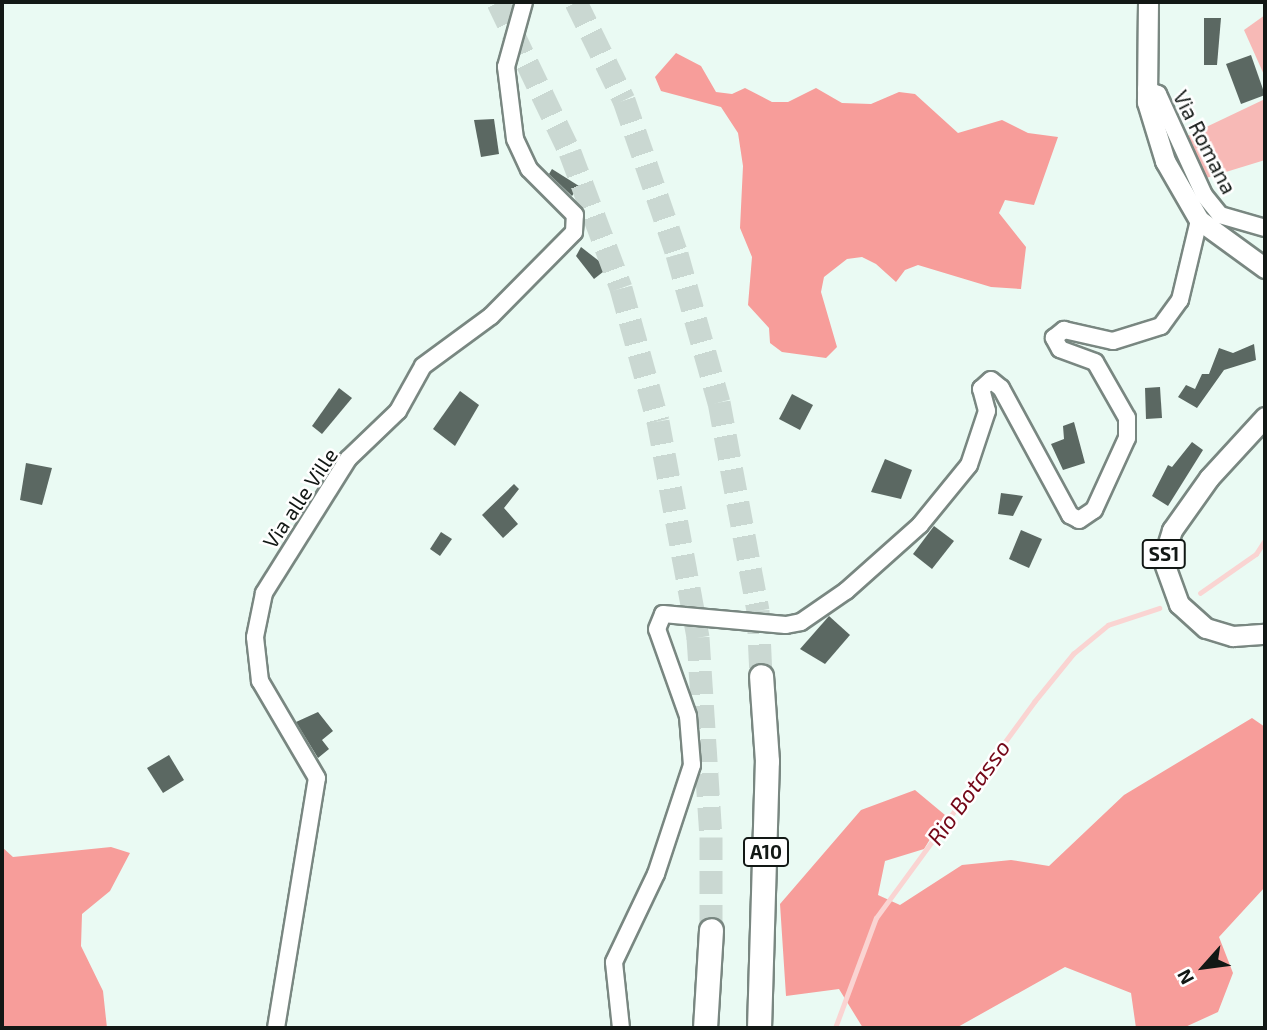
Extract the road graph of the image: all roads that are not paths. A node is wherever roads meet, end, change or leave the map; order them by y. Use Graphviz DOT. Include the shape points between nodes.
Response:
graph roads {
  1 [pos="524,2"];
  2 [pos="1147,2"];
  3 [pos="1146,89"];
  4 [pos="1199,220"];
  5 [pos="1265,228"];
  6 [pos="1265,268"];
  7 [pos="1265,417"];
  8 [pos="1265,634"];
  9 [pos="761,676"];
  10 [pos="711,930"];
  11 [pos="276,1028"];
  12 [pos="621,1028"];
  13 [pos="705,1028"];
  14 [pos="759,1028"];
  1 -- 11 [label="street, Via alle Ville" via="506,67 514,139 529,169 571,208 574,232 491,316 423,366 398,411 348,459 264,593 255,637 260,681 317,778"];
  2 -- 3 [label="main road"];
  3 -- 4 [label="main road" via="1165,161"];
  3 -- 5 [label="street, Via Romana" via="1158,94 1203,195 1220,215"];
  4 -- 6 [label="main road"];
  4 -- 12 [label="street" via="1180,300 1161,326 1113,341 1064,330 1054,338 1057,347 1095,362 1127,418 1126,438 1094,510 1079,520 1070,515 1001,388 991,380 981,389 987,411 969,465 920,525 846,591 801,622 786,625 663,614 657,629 688,716 692,765 656,874 614,962"];
  7 -- 8 [label="main road, SS1" via="1209,478 1172,530 1164,560 1179,604 1206,628 1233,636"];
  9 -- 14 [label="highway, A10" via="767,761"];
  10 -- 13 [label="highway"];
}
